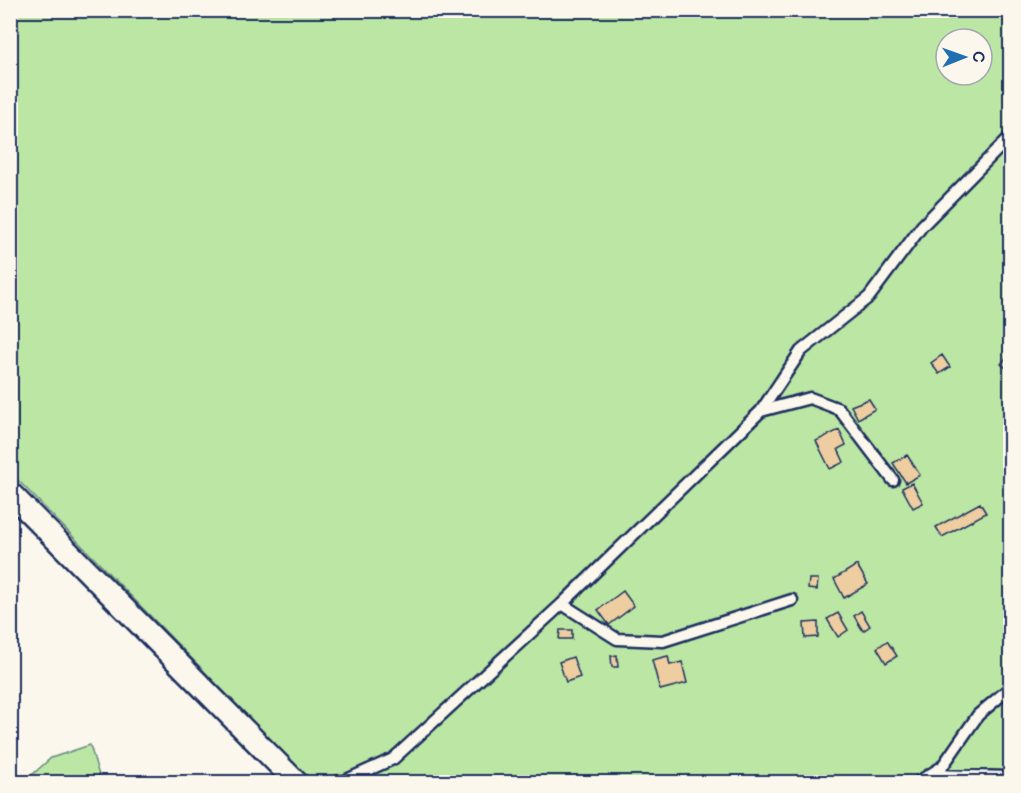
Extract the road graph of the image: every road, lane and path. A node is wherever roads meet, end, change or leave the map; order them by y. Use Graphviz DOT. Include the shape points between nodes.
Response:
graph roads {
  1 [pos="1011,137"];
  2 [pos="761,411"];
  3 [pos="893,480"];
  4 [pos="10,493"];
  5 [pos="792,600"];
  6 [pos="562,603"];
  7 [pos="1011,688"];
  8 [pos="929,775"];
  9 [pos="1011,777"];
  10 [pos="296,783"];
  11 [pos="336,783"];
  12 [pos="918,783"];
  1 -- 2 [label="lane" via="922,226 869,297 801,351"];
  2 -- 3 [label="lane" via="810,398 839,409"];
  2 -- 6 [label="lane"];
  4 -- 10 [label="street"];
  5 -- 6 [label="lane" via="663,641 617,639"];
  6 -- 11 [label="lane" via="393,759"];
  7 -- 8 [label="lane" via="978,715 942,767"];
  8 -- 9 [label="lane"];
  8 -- 12 [label="lane"];
}
